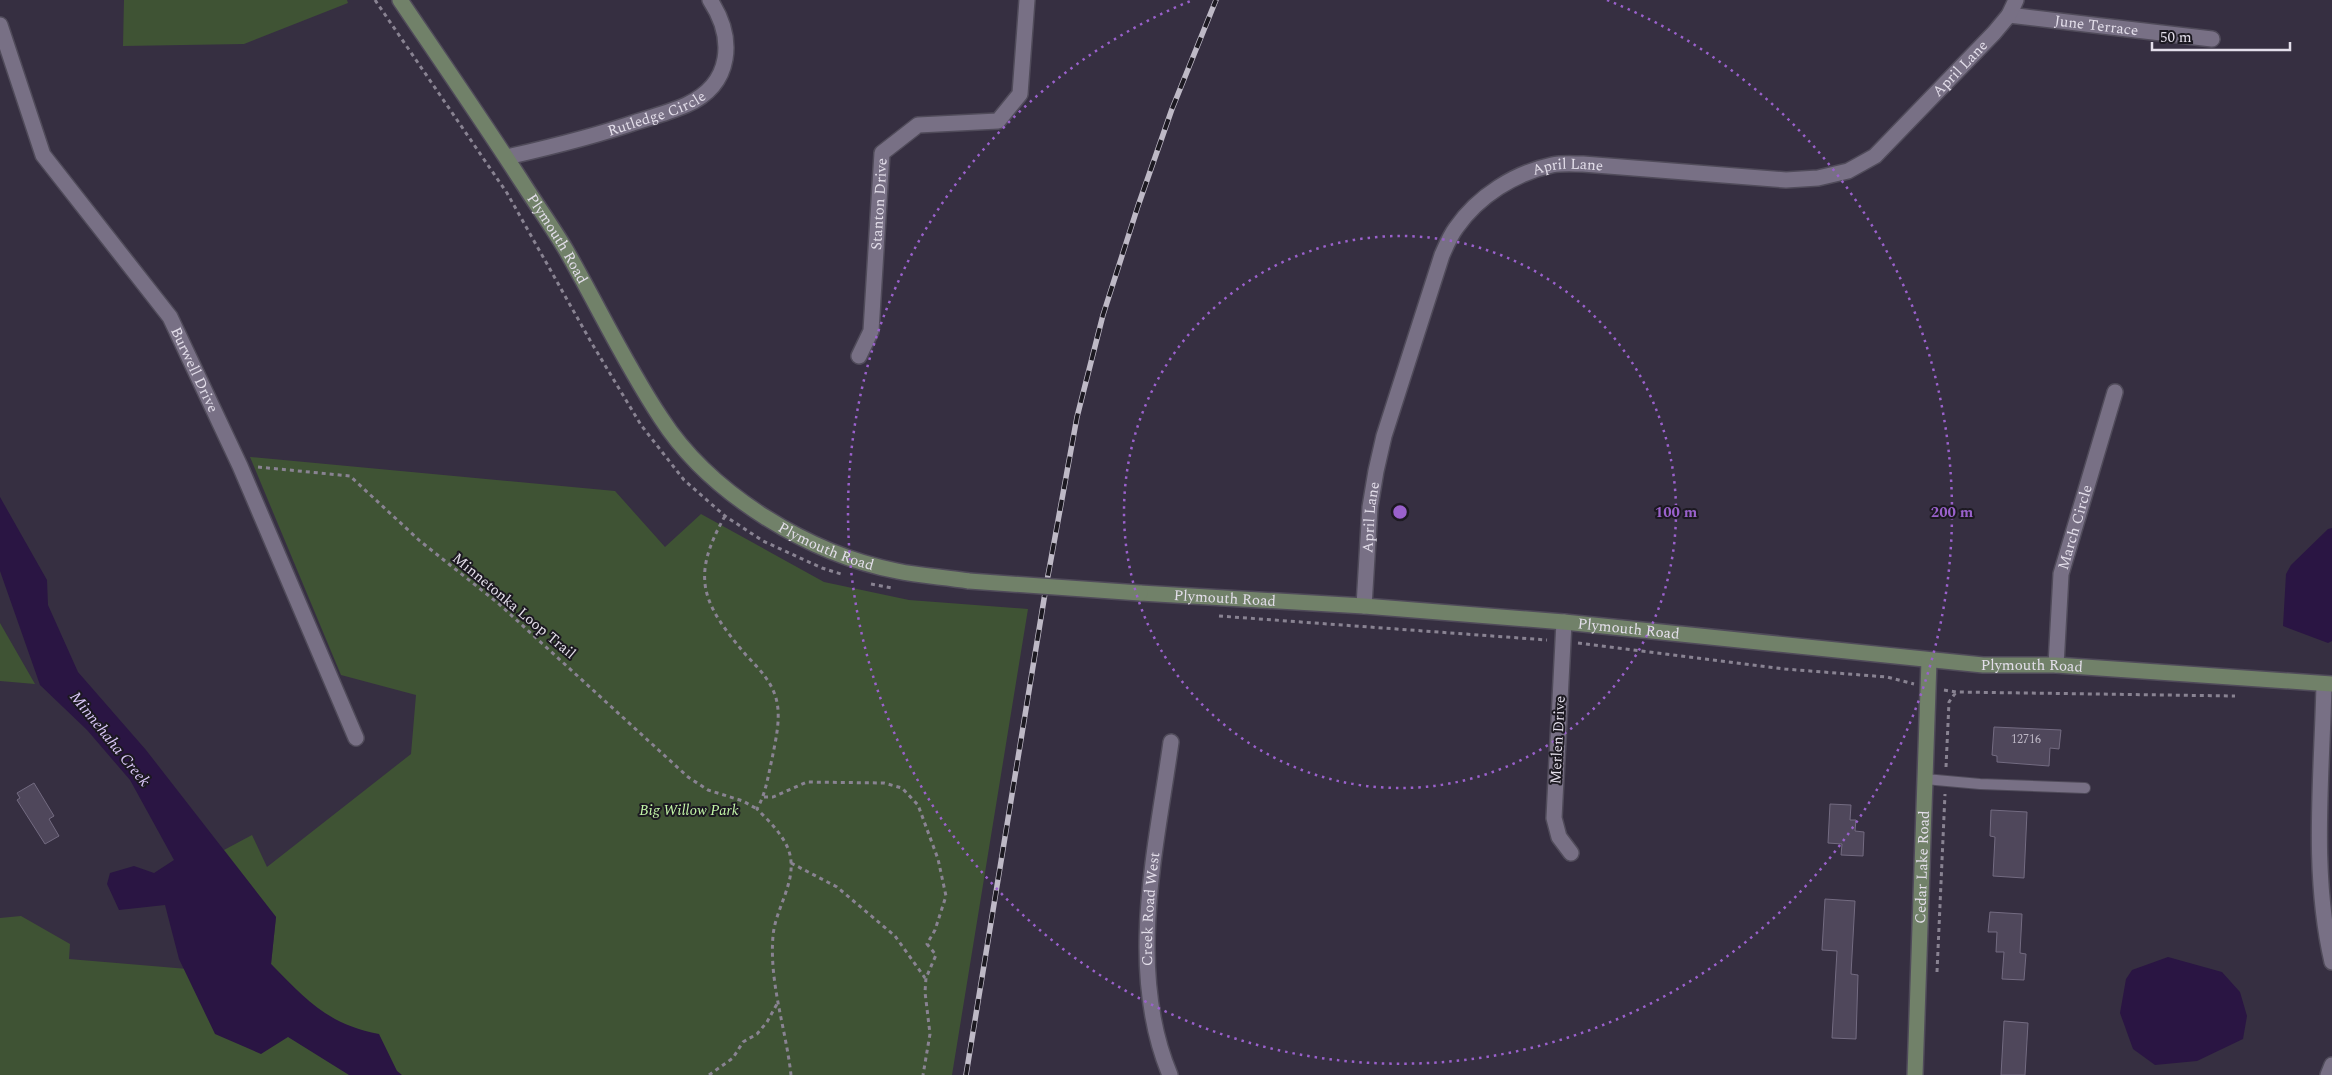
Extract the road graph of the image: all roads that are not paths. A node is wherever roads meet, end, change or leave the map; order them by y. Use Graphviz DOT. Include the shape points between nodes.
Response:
graph roads {
  1 [pos="400,0"];
  2 [pos="710,0"];
  3 [pos="1027,0"];
  4 [pos="2016,0"];
  5 [pos="2009,15"];
  6 [pos="0,25"];
  7 [pos="2212,40"];
  8 [pos="507,157"];
  9 [pos="859,356"];
  10 [pos="2115,392"];
  11 [pos="1364,606"];
  12 [pos="1564,622"];
  13 [pos="1929,660"];
  14 [pos="2056,665"];
  15 [pos="2328,684"];
  16 [pos="356,738"];
  17 [pos="1171,742"];
  18 [pos="1925,779"];
  19 [pos="2085,788"];
  20 [pos="1571,853"];
  21 [pos="2332,962"];
  22 [pos="2332,1065"];
  23 [pos="1170,1075"];
  24 [pos="1915,1075"];
  25 [pos="2328,1075"];
  1 -- 8 [label="main road, Plymouth Road"];
  2 -- 8 [label="street, Rutledge Circle" via="720,15 726,36 726,57 720,77 706,92 688,104 593,137"];
  3 -- 9 [label="street, Stanton Drive" via="1020,94 998,121 918,125 882,154 871,331"];
  4 -- 5 [label="street, April Lane"];
  5 -- 7 [label="street, June Terrace"];
  5 -- 11 [label="street, April Lane" via="1874,156 1848,171 1818,178 1786,180 1583,164 1554,165 1525,173 1474,206 1455,228 1442,256 1384,436 1370,507"];
  6 -- 16 [label="street, Burwell Drive" via="43,155 170,317 240,466"];
  8 -- 11 [label="main road, Plymouth Road, bridge" via="566,250 662,420 702,468 780,526 828,550 896,571 969,581"];
  10 -- 14 [label="street, March Circle" via="2061,574"];
  11 -- 12 [label="main road, Plymouth Road"];
  12 -- 13 [label="main road, Plymouth Road"];
  12 -- 20 [label="street, Merlen Drive" via="1554,818 1559,837"];
  13 -- 14 [label="main road, Plymouth Road" via="1983,665"];
  13 -- 18 [label="main road, Cedar Lake Road"];
  14 -- 15 [label="main road, Plymouth Road"];
  15 -- 21 [label="street" via="2318,835 2321,895"];
  17 -- 23 [label="street, Creek Road West" via="1150,890 1147,949 1159,1049"];
  18 -- 19 [label="lane"];
  18 -- 24 [label="main road, Cedar Lake Road"];
  22 -- 25 [label="street"];
}
